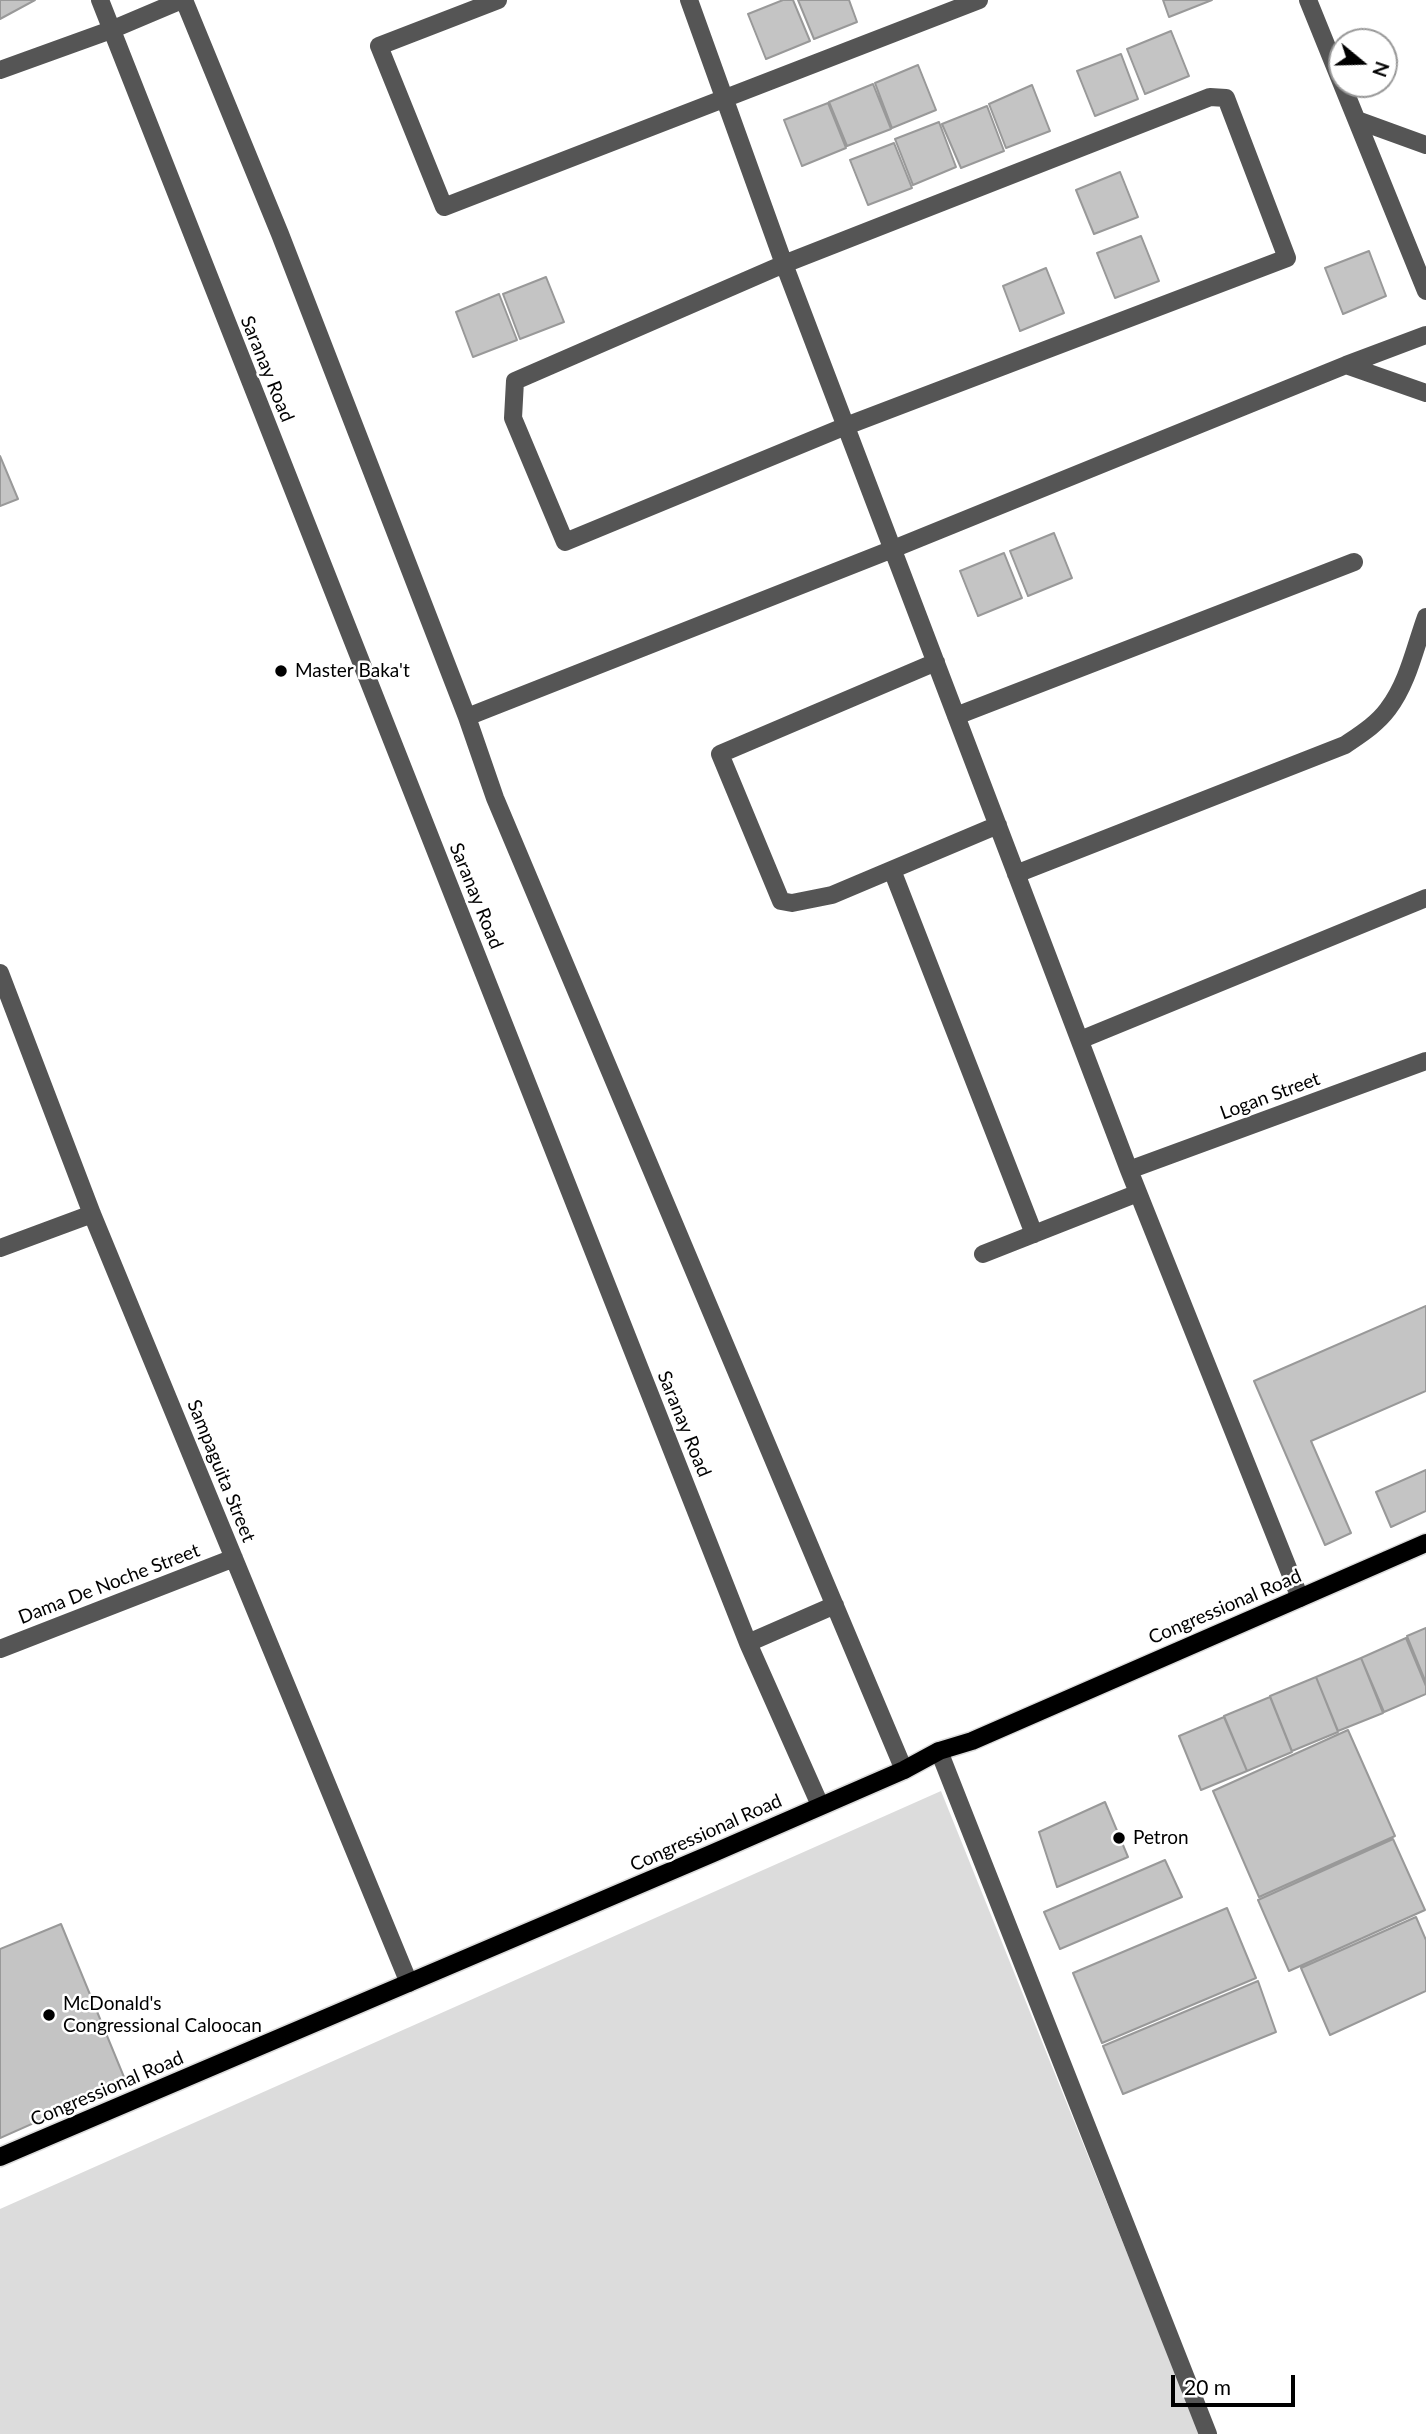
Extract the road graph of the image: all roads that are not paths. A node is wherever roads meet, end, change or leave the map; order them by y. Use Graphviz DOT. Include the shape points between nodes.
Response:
graph roads {
  1 [pos="100,0"];
  2 [pos="183,0"];
  3 [pos="498,0"];
  4 [pos="689,0"];
  5 [pos="979,0"];
  6 [pos="1308,0"];
  7 [pos="111,30"];
  8 [pos="1328,49"];
  9 [pos="0,70"];
  10 [pos="1348,98"];
  11 [pos="724,99"];
  12 [pos="1357,120"];
  13 [pos="1426,145"];
  14 [pos="784,264"];
  15 [pos="1426,291"];
  16 [pos="1426,335"];
  17 [pos="1346,365"];
  18 [pos="1426,393"];
  19 [pos="846,426"];
  20 [pos="893,549"];
  21 [pos="1354,562"];
  22 [pos="1426,617"];
  23 [pos="936,662"];
  24 [pos="956,716"];
  25 [pos="467,717"];
  26 [pos="998,825"];
  27 [pos="892,870"];
  28 [pos="1016,874"];
  29 [pos="1426,898"];
  30 [pos="0,973"];
  31 [pos="1080,1040"];
  32 [pos="1426,1061"];
  33 [pos="1129,1170"];
  34 [pos="1138,1193"];
  35 [pos="92,1214"];
  36 [pos="1034,1234"];
  37 [pos="0,1248"];
  38 [pos="983,1254"];
  39 [pos="1426,1543"];
  40 [pos="234,1558"];
  41 [pos="1300,1598"];
  42 [pos="835,1605"];
  43 [pos="748,1643"];
  44 [pos="0,1649"];
  45 [pos="939,1751"];
  46 [pos="904,1770"];
  47 [pos="820,1805"];
  48 [pos="409,1983"];
  49 [pos="0,2157"];
  50 [pos="1209,2434"];
  1 -- 7 [label="street, Saranay Road"];
  2 -- 7 [label="street"];
  2 -- 25 [label="street" via="281,234"];
  3 -- 11 [label="street" via="379,46 444,207"];
  4 -- 11 [label="street"];
  5 -- 11 [label="street"];
  6 -- 8 [label="street"];
  7 -- 9 [label="street"];
  7 -- 43 [label="street, Saranay Road"];
  10 -- 12 [label="street"];
  11 -- 14 [label="street"];
  12 -- 13 [label="street"];
  12 -- 15 [label="street"];
  14 -- 19 [label="street"];
  14 -- 19 [label="street" via="515,381 513,418 565,542"];
  14 -- 19 [label="street" via="1210,97 1226,98 1287,258"];
  16 -- 17 [label="street"];
  17 -- 18 [label="street"];
  17 -- 20 [label="street"];
  19 -- 20 [label="street"];
  20 -- 23 [label="street"];
  20 -- 25 [label="street"];
  21 -- 24 [label="street"];
  22 -- 28 [label="street" via="1404,680 1388,709 1346,745"];
  23 -- 24 [label="street"];
  23 -- 27 [label="street" via="720,754 780,901 832,895"];
  24 -- 26 [label="street"];
  25 -- 42 [label="street" via="495,797"];
  26 -- 27 [label="street"];
  26 -- 28 [label="street"];
  27 -- 36 [label="street"];
  28 -- 31 [label="street"];
  29 -- 31 [label="street"];
  30 -- 35 [label="street, Sampaguita Street"];
  31 -- 33 [label="street"];
  32 -- 33 [label="street, Logan Street"];
  33 -- 34 [label="street"];
  34 -- 36 [label="street"];
  34 -- 41 [label="street"];
  35 -- 37 [label="street"];
  35 -- 40 [label="street, Sampaguita Street"];
  36 -- 38 [label="street"];
  39 -- 41 [label="main road, Congressional Road"];
  40 -- 44 [label="street, Dama De Noche Street"];
  40 -- 48 [label="street, Sampaguita Street"];
  41 -- 45 [label="main road, Congressional Road" via="972,1741"];
  42 -- 43 [label="street"];
  42 -- 46 [label="street"];
  43 -- 47 [label="street, Saranay Road"];
  45 -- 46 [label="main road, Congressional Road"];
  45 -- 50 [label="street"];
  46 -- 47 [label="main road, Congressional Road"];
  47 -- 48 [label="main road, Congressional Road"];
  48 -- 49 [label="main road, Congressional Road"];
}
